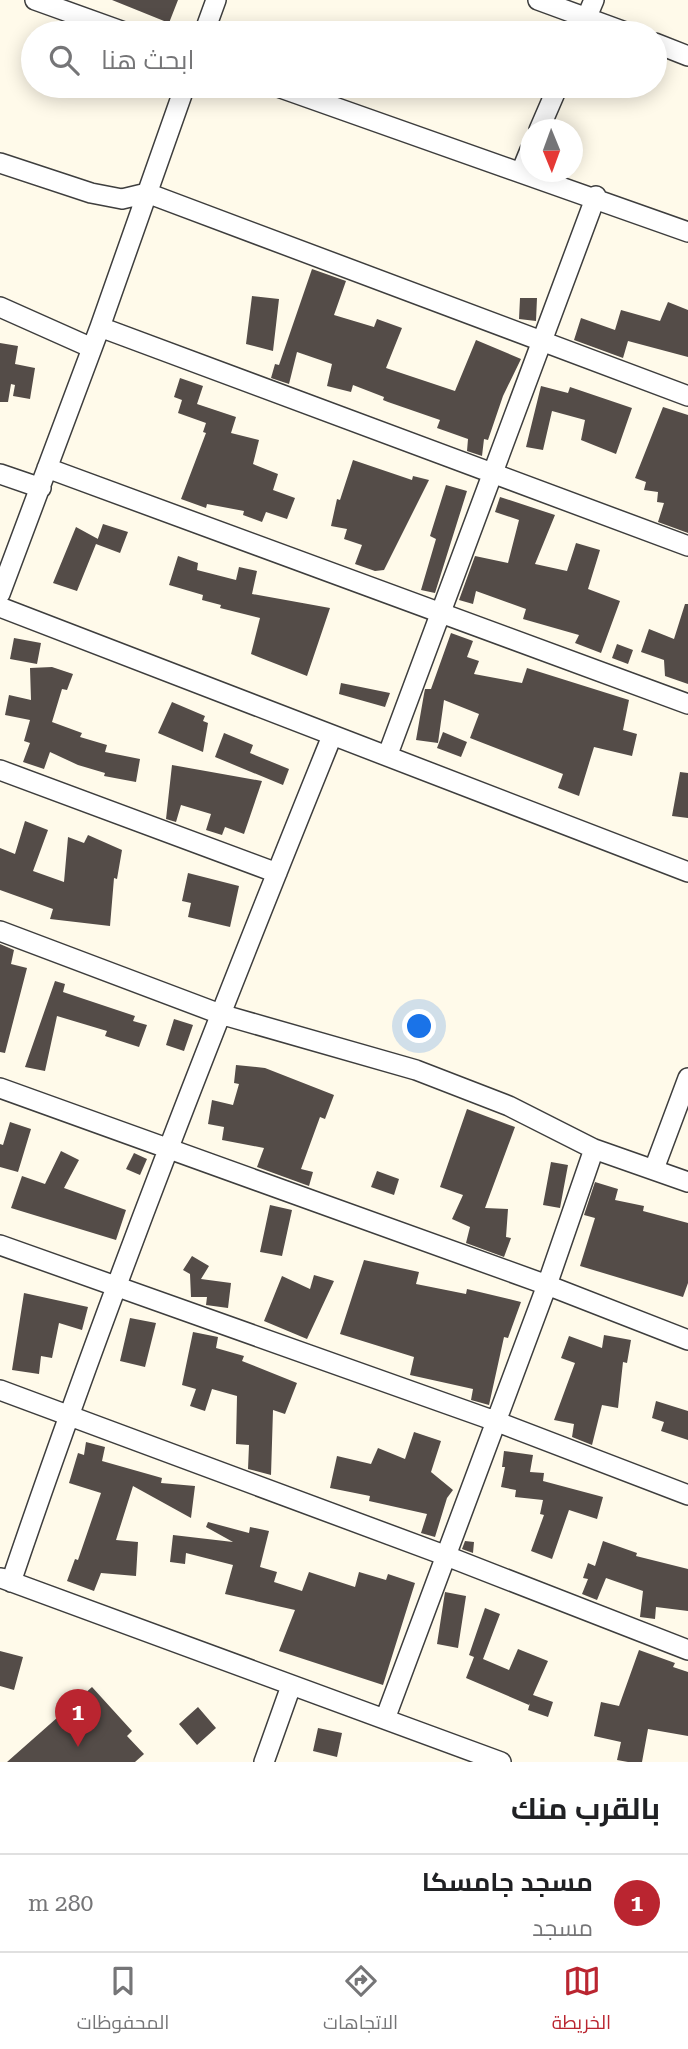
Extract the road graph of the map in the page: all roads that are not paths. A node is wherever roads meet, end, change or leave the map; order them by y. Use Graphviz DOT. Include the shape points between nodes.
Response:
graph roads {
  1 [pos="35,0"];
  2 [pos="216,0"];
  3 [pos="538,0"];
  4 [pos="587,17"];
  5 [pos="94,21"];
  6 [pos="208,21"];
  7 [pos="667,48"];
  8 [pos="688,56"];
  9 [pos="181,98"];
  10 [pos="309,98"];
  11 [pos="553,98"];
  12 [pos="544,119"];
  13 [pos="0,163"];
  14 [pos="520,172"];
  15 [pos="551,182"];
  16 [pos="147,193"];
  17 [pos="596,197"];
  18 [pos="688,232"];
  19 [pos="0,307"];
  20 [pos="100,327"];
  21 [pos="540,341"];
  22 [pos="92,348"];
  23 [pos="688,396"];
  24 [pos="47,468"];
  25 [pos="492,473"];
  26 [pos="0,474"];
  27 [pos="41,488"];
  28 [pos="688,546"];
  29 [pos="0,594"];
  30 [pos="0,607"];
  31 [pos="442,613"];
  32 [pos="688,704"];
  33 [pos="332,736"];
  34 [pos="388,754"];
  35 [pos="0,770"];
  36 [pos="688,872"];
  37 [pos="277,873"];
  38 [pos="0,931"];
  39 [pos="220,1014"];
  40 [pos="688,1079"];
  41 [pos="0,1088"];
  42 [pos="594,1149"];
  43 [pos="169,1150"];
  44 [pos="654,1169"];
  45 [pos="688,1182"];
  46 [pos="0,1245"];
  47 [pos="547,1285"];
  48 [pos="118,1288"];
  49 [pos="688,1340"];
  50 [pos="0,1390"];
  51 [pos="68,1414"];
  52 [pos="495,1421"];
  53 [pos="688,1496"];
  54 [pos="444,1555"];
  55 [pos="6,1580"];
  56 [pos="688,1650"];
  57 [pos="290,1685"];
  58 [pos="385,1719"];
  59 [pos="264,1762"];
  60 [pos="501,1762"];
  1 -- 5 [label="street"];
  2 -- 6 [label="street"];
  3 -- 4 [label="street"];
  7 -- 8 [label="street"];
  9 -- 16 [label="street"];
  10 -- 14 [label="street"];
  11 -- 12 [label="street"];
  13 -- 16 [label="street" via="101,195 122,199"];
  15 -- 17 [label="street"];
  16 -- 20 [label="street"];
  16 -- 21 [label="street"];
  17 -- 18 [label="street"];
  17 -- 21 [label="street"];
  19 -- 22 [label="street"];
  20 -- 22 [label="street"];
  20 -- 25 [label="street"];
  21 -- 23 [label="street"];
  21 -- 25 [label="street"];
  22 -- 24 [label="street"];
  24 -- 27 [label="street"];
  24 -- 31 [label="street"];
  25 -- 28 [label="street"];
  25 -- 31 [label="street"];
  26 -- 27 [label="street"];
  27 -- 29 [label="street"];
  30 -- 33 [label="street"];
  31 -- 32 [label="street"];
  31 -- 34 [label="street"];
  33 -- 34 [label="street"];
  33 -- 37 [label="street"];
  34 -- 36 [label="street"];
  35 -- 37 [label="street"];
  37 -- 39 [label="street"];
  38 -- 39 [label="street"];
  39 -- 42 [label="street" via="416,1070 509,1106"];
  39 -- 43 [label="street"];
  40 -- 44 [label="street"];
  41 -- 43 [label="street"];
  42 -- 44 [label="street"];
  42 -- 47 [label="street"];
  43 -- 47 [label="street"];
  43 -- 48 [label="street"];
  44 -- 45 [label="street"];
  46 -- 48 [label="street"];
  47 -- 49 [label="street"];
  47 -- 52 [label="street"];
  48 -- 51 [label="street"];
  48 -- 52 [label="street"];
  50 -- 51 [label="street"];
  51 -- 54 [label="street"];
  51 -- 55 [label="street"];
  52 -- 53 [label="street"];
  52 -- 54 [label="street"];
  54 -- 56 [label="street"];
  54 -- 58 [label="street"];
  55 -- 57 [label="street"];
  57 -- 58 [label="street"];
  57 -- 59 [label="street"];
  58 -- 60 [label="street"];
}
